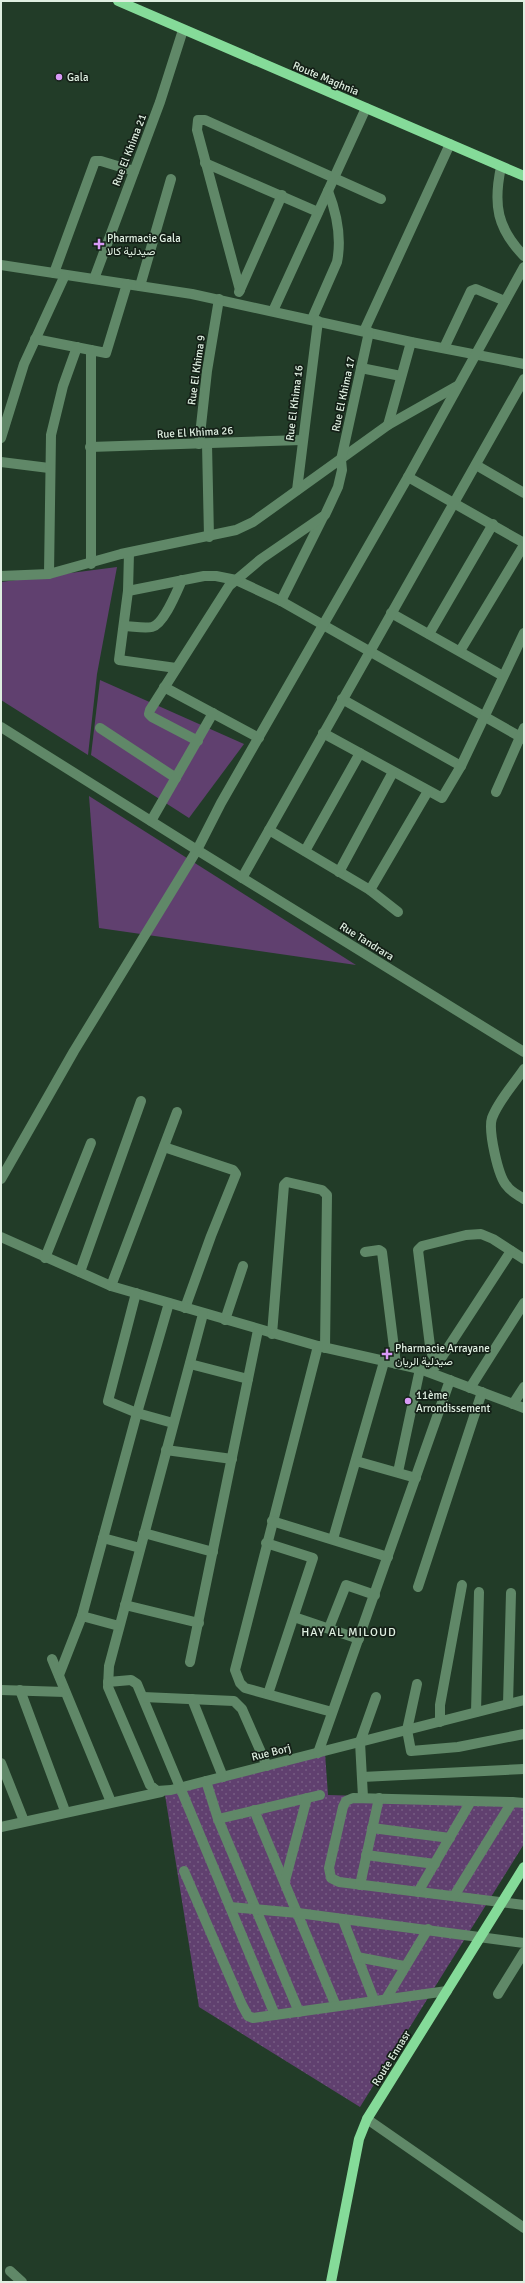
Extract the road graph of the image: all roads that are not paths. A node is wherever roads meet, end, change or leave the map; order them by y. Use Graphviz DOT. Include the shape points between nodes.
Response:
graph roads {
  1 [pos="118,1"];
  2 [pos="183,30"];
  3 [pos="366,108"];
  4 [pos="450,144"];
  5 [pos="205,163"];
  6 [pos="501,167"];
  7 [pos="134,171"];
  8 [pos="524,176"];
  9 [pos="171,178"];
  10 [pos="334,178"];
  11 [pos="328,191"];
  12 [pos="282,195"];
  13 [pos="381,199"];
  14 [pos="318,212"];
  15 [pos="524,256"];
  16 [pos="1,265"];
  17 [pos="524,267"];
  18 [pos="54,273"];
  19 [pos="65,275"];
  20 [pos="94,279"];
  21 [pos="127,284"];
  22 [pos="140,286"];
  23 [pos="240,290"];
  24 [pos="219,299"];
  25 [pos="505,300"];
  26 [pos="236,303"];
  27 [pos="273,311"];
  28 [pos="315,320"];
  29 [pos="366,332"];
  30 [pos="35,339"];
  31 [pos="411,342"];
  32 [pos="77,347"];
  33 [pos="444,348"];
  34 [pos="91,350"];
  35 [pos="474,354"];
  36 [pos="524,364"];
  37 [pos="361,368"];
  38 [pos="401,376"];
  39 [pos="524,380"];
  40 [pos="457,386"];
  41 [pos="519,401"];
  42 [pos="388,425"];
  43 [pos="1,438"];
  44 [pos="302,440"];
  45 [pos="203,444"];
  46 [pos="90,447"];
  47 [pos="341,460"];
  48 [pos="1,462"];
  49 [pos="476,465"];
  50 [pos="49,468"];
  51 [pos="408,477"];
  52 [pos="297,490"];
  53 [pos="524,493"];
  54 [pos="453,502"];
  55 [pos="325,515"];
  56 [pos="493,524"];
  57 [pos="209,537"];
  58 [pos="524,544"];
  59 [pos="129,552"];
  60 [pos="91,564"];
  61 [pos="49,574"];
  62 [pos="1,576"];
  63 [pos="182,580"];
  64 [pos="236,580"];
  65 [pos="128,591"];
  66 [pos="281,601"];
  67 [pos="391,614"];
  68 [pos="323,624"];
  69 [pos="124,626"];
  70 [pos="524,633"];
  71 [pos="429,634"];
  72 [pos="460,651"];
  73 [pos="368,652"];
  74 [pos="176,668"];
  75 [pos="503,676"];
  76 [pos="164,687"];
  77 [pos="342,699"];
  78 [pos="213,712"];
  79 [pos="483,717"];
  80 [pos="1,727"];
  81 [pos="100,728"];
  82 [pos="323,733"];
  83 [pos="523,735"];
  84 [pos="259,738"];
  85 [pos="198,742"];
  86 [pos="360,753"];
  87 [pos="461,766"];
  88 [pos="393,772"];
  89 [pos="176,778"];
  90 [pos="428,791"];
  91 [pos="496,792"];
  92 [pos="151,821"];
  93 [pos="269,830"];
  94 [pos="197,850"];
  95 [pos="305,851"];
  96 [pos="339,872"];
  97 [pos="242,878"];
  98 [pos="370,890"];
  99 [pos="398,912"];
  100 [pos="524,1052"];
  101 [pos="524,1069"];
  102 [pos="141,1101"];
  103 [pos="177,1112"];
  104 [pos="91,1144"];
  105 [pos="164,1147"];
  106 [pos="1,1178"];
  107 [pos="524,1199"];
  108 [pos="1,1237"];
  109 [pos="512,1251"];
  110 [pos="365,1252"];
  111 [pos="45,1258"];
  112 [pos="524,1258"];
  113 [pos="243,1266"];
  114 [pos="80,1272"];
  115 [pos="111,1286"];
  116 [pos="136,1293"];
  117 [pos="169,1303"];
  118 [pos="524,1303"];
  119 [pos="185,1308"];
  120 [pos="203,1314"];
  121 [pos="225,1320"];
  122 [pos="258,1330"];
  123 [pos="272,1334"];
  124 [pos="321,1347"];
  125 [pos="384,1362"];
  126 [pos="438,1362"];
  127 [pos="190,1364"];
  128 [pos="396,1364"];
  129 [pos="420,1369"];
  130 [pos="434,1374"];
  131 [pos="248,1379"];
  132 [pos="450,1380"];
  133 [pos="524,1387"];
  134 [pos="470,1388"];
  135 [pos="482,1392"];
  136 [pos="513,1404"];
  137 [pos="524,1408"];
  138 [pos="137,1413"];
  139 [pos="174,1423"];
  140 [pos="166,1450"];
  141 [pos="232,1459"];
  142 [pos="356,1461"];
  143 [pos="398,1472"];
  144 [pos="416,1478"];
  145 [pos="272,1521"];
  146 [pos="144,1533"];
  147 [pos="103,1538"];
  148 [pos="333,1539"];
  149 [pos="266,1543"];
  150 [pos="140,1548"];
  151 [pos="213,1552"];
  152 [pos="388,1557"];
  153 [pos="462,1585"];
  154 [pos="418,1587"];
  155 [pos="479,1592"];
  156 [pos="511,1593"];
  157 [pos="375,1595"];
  158 [pos="125,1605"];
  159 [pos="82,1616"];
  160 [pos="294,1617"];
  161 [pos="199,1623"];
  162 [pos="119,1626"];
  163 [pos="330,1628"];
  164 [pos="359,1639"];
  165 [pos="52,1659"];
  166 [pos="190,1662"];
  167 [pos="59,1675"];
  168 [pos="108,1682"];
  169 [pos="417,1684"];
  170 [pos="1,1690"];
  171 [pos="20,1690"];
  172 [pos="65,1692"];
  173 [pos="268,1694"];
  174 [pos="143,1697"];
  175 [pos="376,1697"];
  176 [pos="192,1699"];
  177 [pos="524,1700"];
  178 [pos="508,1704"];
  179 [pos="332,1712"];
  180 [pos="476,1712"];
  181 [pos="440,1722"];
  182 [pos="407,1730"];
  183 [pos="524,1734"];
  184 [pos="360,1742"];
  185 [pos="318,1753"];
  186 [pos="1,1763"];
  187 [pos="267,1766"];
  188 [pos="524,1769"];
  189 [pos="362,1776"];
  190 [pos="223,1777"];
  191 [pos="206,1781"];
  192 [pos="180,1788"];
  193 [pos="162,1792"];
  194 [pos="320,1795"];
  195 [pos="307,1798"];
  196 [pos="363,1798"];
  197 [pos="379,1798"];
  198 [pos="471,1801"];
  199 [pos="111,1802"];
  200 [pos="512,1802"];
  201 [pos="524,1803"];
  202 [pos="254,1810"];
  203 [pos="65,1811"];
  204 [pos="218,1819"];
  205 [pos="24,1821"];
  206 [pos="1,1827"];
  207 [pos="372,1828"];
  208 [pos="450,1838"];
  209 [pos="366,1855"];
  210 [pos="435,1864"];
  211 [pos="524,1867"];
  212 [pos="184,1871"];
  213 [pos="284,1881"];
  214 [pos="360,1885"];
  215 [pos="418,1892"];
  216 [pos="454,1896"];
  217 [pos="501,1902"];
  218 [pos="524,1905"];
  219 [pos="230,1907"];
  220 [pos="255,1908"];
  221 [pos="298,1913"];
  222 [pos="343,1920"];
  223 [pos="428,1929"];
  224 [pos="482,1937"];
  225 [pos="524,1943"];
  226 [pos="524,1952"];
  227 [pos="357,1957"];
  228 [pos="404,1966"];
  229 [pos="447,1991"];
  230 [pos="498,1994"];
  231 [pos="386,1998"];
  232 [pos="374,2000"];
  233 [pos="336,2006"];
  234 [pos="299,2012"];
  235 [pos="275,2015"];
  236 [pos="367,2119"];
  237 [pos="524,2228"];
  238 [pos="10,2271"];
  239 [pos="22,2282"];
  240 [pos="331,2282"];
  1 -- 2 [label="main road, Route Maghnia"];
  2 -- 3 [label="main road, Route Maghnia"];
  2 -- 7 [label="street, Rue El Khima 21"];
  3 -- 4 [label="main road, Route Maghnia"];
  3 -- 10 [label="street"];
  4 -- 6 [label="main road, Route Maghnia"];
  4 -- 29 [label="street, Rue El Khima 17"];
  5 -- 10 [label="street" via="196,125 198,120 202,119"];
  5 -- 12 [label="street"];
  5 -- 23 [label="street"];
  6 -- 8 [label="main road, Route Maghnia"];
  6 -- 15 [label="street" via="498,193 501,223 506,235"];
  7 -- 18 [label="street" via="95,161"];
  7 -- 20 [label="street, Rue El Khima 21"];
  9 -- 22 [label="street"];
  10 -- 11 [label="street"];
  10 -- 13 [label="street"];
  11 -- 14 [label="street"];
  11 -- 28 [label="street, Rue El Khima 16" via="338,220 339,252"];
  12 -- 14 [label="street"];
  12 -- 23 [label="street"];
  14 -- 27 [label="street"];
  16 -- 18 [label="street"];
  17 -- 25 [label="street"];
  18 -- 19 [label="street"];
  19 -- 20 [label="street"];
  19 -- 30 [label="street"];
  20 -- 21 [label="street"];
  21 -- 22 [label="street"];
  21 -- 34 [label="street" via="106,353"];
  22 -- 24 [label="street"];
  23 -- 26 [label="street"];
  24 -- 26 [label="street"];
  24 -- 45 [label="street, Rue El Khima 9" via="207,371"];
  25 -- 33 [label="street" via="476,289 471,291"];
  25 -- 35 [label="street"];
  26 -- 27 [label="street"];
  27 -- 28 [label="street"];
  28 -- 29 [label="street"];
  28 -- 44 [label="street, Rue El Khima 16"];
  29 -- 31 [label="street"];
  29 -- 37 [label="street, Rue El Khima 17"];
  30 -- 32 [label="street"];
  30 -- 43 [label="street" via="14,391"];
  31 -- 33 [label="street"];
  31 -- 38 [label="street"];
  32 -- 34 [label="street"];
  32 -- 50 [label="street" via="54,416"];
  33 -- 35 [label="street"];
  34 -- 46 [label="street"];
  35 -- 36 [label="street"];
  35 -- 40 [label="street"];
  37 -- 38 [label="street"];
  37 -- 47 [label="street, Rue El Khima 17"];
  38 -- 42 [label="street"];
  39 -- 41 [label="street"];
  40 -- 42 [label="street"];
  40 -- 51 [label="street"];
  41 -- 49 [label="street"];
  42 -- 47 [label="street"];
  44 -- 45 [label="street, Rue El Khima 26"];
  44 -- 52 [label="street, Rue El Khima 16"];
  45 -- 46 [label="street, Rue El Khima 26"];
  45 -- 57 [label="street, Rue El Khima 9"];
  46 -- 60 [label="street"];
  47 -- 52 [label="street"];
  47 -- 55 [label="street, Rue El Khima 17" via="342,470 338,487"];
  48 -- 50 [label="street"];
  49 -- 53 [label="street"];
  49 -- 54 [label="street"];
  50 -- 61 [label="street"];
  51 -- 54 [label="street"];
  51 -- 68 [label="street"];
  52 -- 57 [label="street" via="243,528"];
  54 -- 56 [label="street"];
  54 -- 67 [label="street"];
  55 -- 64 [label="street"];
  55 -- 66 [label="street, Rue El Khima 17"];
  56 -- 58 [label="street"];
  56 -- 71 [label="street"];
  57 -- 59 [label="street"];
  58 -- 72 [label="street"];
  59 -- 60 [label="street"];
  59 -- 65 [label="street"];
  60 -- 61 [label="street"];
  61 -- 62 [label="street"];
  63 -- 64 [label="street" via="216,576"];
  63 -- 65 [label="street"];
  63 -- 69 [label="street" via="156,625"];
  64 -- 66 [label="street"];
  64 -- 74 [label="street" via="221,596"];
  65 -- 69 [label="street"];
  66 -- 68 [label="street"];
  67 -- 71 [label="street"];
  67 -- 73 [label="street"];
  68 -- 73 [label="street"];
  68 -- 84 [label="street"];
  69 -- 74 [label="street" via="119,660"];
  70 -- 75 [label="street"];
  71 -- 72 [label="street"];
  72 -- 75 [label="street"];
  73 -- 77 [label="street"];
  73 -- 79 [label="street"];
  74 -- 76 [label="street"];
  75 -- 79 [label="street"];
  76 -- 78 [label="street"];
  76 -- 85 [label="street" via="149,714"];
  77 -- 82 [label="street"];
  77 -- 87 [label="street"];
  78 -- 84 [label="street"];
  78 -- 85 [label="street"];
  79 -- 83 [label="street"];
  79 -- 87 [label="street"];
  80 -- 92 [label="street, Rue Tandrara"];
  81 -- 89 [label="street"];
  82 -- 86 [label="street"];
  82 -- 93 [label="street"];
  83 -- 91 [label="street"];
  84 -- 94 [label="street"];
  85 -- 89 [label="street"];
  86 -- 88 [label="street"];
  86 -- 95 [label="street"];
  87 -- 90 [label="street" via="444,796 439,797"];
  88 -- 90 [label="street"];
  88 -- 96 [label="street"];
  89 -- 92 [label="street"];
  90 -- 98 [label="street"];
  92 -- 94 [label="street, Rue Tandrara"];
  93 -- 95 [label="street"];
  93 -- 97 [label="street"];
  94 -- 97 [label="street, Rue Tandrara"];
  94 -- 106 [label="street" via="74,1051"];
  95 -- 96 [label="street"];
  96 -- 98 [label="street"];
  97 -- 100 [label="street, Rue Tandrara"];
  98 -- 99 [label="street"];
  101 -- 107 [label="street" via="497,1108 491,1129 503,1181 512,1192"];
  102 -- 114 [label="street"];
  103 -- 105 [label="street"];
  104 -- 111 [label="street"];
  105 -- 115 [label="street"];
  105 -- 119 [label="street" via="233,1170 236,1174"];
  108 -- 111 [label="street"];
  109 -- 112 [label="street"];
  109 -- 126 [label="street"];
  109 -- 126 [label="street" via="493,1239 473,1233 422,1246 418,1250 430,1346"];
  110 -- 128 [label="street" via="382,1252"];
  111 -- 114 [label="street"];
  113 -- 121 [label="street"];
  114 -- 115 [label="street"];
  115 -- 116 [label="street"];
  116 -- 117 [label="street"];
  116 -- 138 [label="street" via="107,1397 110,1403"];
  117 -- 119 [label="street"];
  117 -- 138 [label="street"];
  118 -- 134 [label="street"];
  119 -- 120 [label="street"];
  120 -- 121 [label="street"];
  120 -- 127 [label="street"];
  121 -- 122 [label="street"];
  122 -- 123 [label="street"];
  122 -- 131 [label="street"];
  123 -- 124 [label="street"];
  123 -- 124 [label="street" via="284,1185 287,1182 322,1190 327,1195"];
  124 -- 125 [label="street"];
  124 -- 145 [label="street"];
  125 -- 128 [label="street"];
  125 -- 142 [label="street"];
  126 -- 130 [label="street"];
  127 -- 131 [label="street"];
  127 -- 139 [label="street"];
  128 -- 129 [label="street"];
  129 -- 130 [label="street"];
  129 -- 143 [label="street"];
  130 -- 132 [label="street"];
  131 -- 141 [label="street"];
  132 -- 134 [label="street"];
  132 -- 144 [label="street"];
  133 -- 136 [label="street"];
  134 -- 135 [label="street"];
  135 -- 136 [label="street"];
  135 -- 154 [label="street"];
  136 -- 137 [label="street"];
  138 -- 139 [label="street"];
  138 -- 147 [label="street"];
  139 -- 140 [label="street"];
  140 -- 141 [label="street"];
  140 -- 146 [label="street"];
  141 -- 151 [label="street"];
  142 -- 143 [label="street"];
  142 -- 148 [label="street"];
  143 -- 144 [label="street"];
  144 -- 152 [label="street"];
  145 -- 148 [label="street"];
  145 -- 149 [label="street"];
  146 -- 150 [label="street"];
  146 -- 151 [label="street"];
  147 -- 150 [label="street"];
  147 -- 159 [label="street"];
  148 -- 152 [label="street"];
  149 -- 160 [label="street" via="313,1558"];
  149 -- 173 [label="street" via="235,1670 245,1688"];
  150 -- 158 [label="street"];
  151 -- 161 [label="street"];
  152 -- 157 [label="street"];
  153 -- 181 [label="street" via="440,1705"];
  155 -- 180 [label="street"];
  156 -- 178 [label="street"];
  157 -- 163 [label="street" via="346,1586"];
  157 -- 164 [label="street"];
  158 -- 161 [label="street"];
  158 -- 162 [label="street"];
  159 -- 162 [label="street"];
  159 -- 167 [label="street"];
  160 -- 163 [label="street"];
  160 -- 173 [label="street"];
  161 -- 166 [label="street"];
  162 -- 168 [label="street" via="108,1666"];
  163 -- 164 [label="street"];
  164 -- 179 [label="street"];
  165 -- 167 [label="street"];
  167 -- 172 [label="street"];
  168 -- 174 [label="street" via="134,1682"];
  168 -- 193 [label="street" via="119,1715 150,1786"];
  169 -- 182 [label="street"];
  170 -- 171 [label="street"];
  171 -- 172 [label="street"];
  171 -- 203 [label="street"];
  172 -- 199 [label="street"];
  173 -- 179 [label="street"];
  174 -- 176 [label="street"];
  174 -- 192 [label="street"];
  175 -- 184 [label="street"];
  176 -- 187 [label="street" via="229,1700 238,1704 248,1720"];
  176 -- 190 [label="street"];
  177 -- 178 [label="street, Rue Borj"];
  178 -- 180 [label="street, Rue Borj"];
  179 -- 185 [label="street"];
  180 -- 181 [label="street, Rue Borj"];
  181 -- 182 [label="street, Rue Borj"];
  182 -- 183 [label="street" via="409,1747 414,1751 458,1747"];
  182 -- 184 [label="street, Rue Borj"];
  184 -- 185 [label="street, Rue Borj"];
  184 -- 189 [label="street"];
  185 -- 187 [label="street, Rue Borj"];
  186 -- 205 [label="street"];
  187 -- 190 [label="street, Rue Borj"];
  188 -- 189 [label="street"];
  189 -- 196 [label="street"];
  190 -- 191 [label="street, Rue Borj"];
  191 -- 192 [label="street, Rue Borj"];
  191 -- 204 [label="street"];
  192 -- 193 [label="street, Rue Borj"];
  192 -- 219 [label="street"];
  193 -- 199 [label="street, Rue Borj"];
  194 -- 195 [label="street"];
  195 -- 202 [label="street"];
  195 -- 213 [label="street"];
  196 -- 197 [label="street"];
  196 -- 214 [label="street" via="346,1801 330,1868 331,1878 334,1880"];
  197 -- 198 [label="street"];
  197 -- 207 [label="street"];
  198 -- 200 [label="street"];
  198 -- 208 [label="street"];
  199 -- 203 [label="street, Rue Borj"];
  200 -- 201 [label="street"];
  200 -- 216 [label="street"];
  202 -- 204 [label="street"];
  202 -- 213 [label="street"];
  203 -- 205 [label="street, Rue Borj"];
  204 -- 220 [label="street"];
  205 -- 206 [label="street, Rue Borj"];
  207 -- 208 [label="street"];
  207 -- 209 [label="street"];
  208 -- 210 [label="street"];
  209 -- 210 [label="street"];
  209 -- 214 [label="street"];
  210 -- 215 [label="street"];
  211 -- 217 [label="main road, Route Ennasr"];
  212 -- 235 [label="street" via="244,2011 253,2018"];
  213 -- 221 [label="street"];
  214 -- 215 [label="street"];
  215 -- 216 [label="street"];
  216 -- 217 [label="street"];
  217 -- 218 [label="street"];
  217 -- 224 [label="main road, Route Ennasr"];
  219 -- 220 [label="street"];
  219 -- 235 [label="street"];
  220 -- 221 [label="street"];
  220 -- 234 [label="street"];
  221 -- 222 [label="street"];
  221 -- 233 [label="street"];
  222 -- 223 [label="street"];
  222 -- 227 [label="street"];
  223 -- 224 [label="street"];
  223 -- 228 [label="street"];
  224 -- 225 [label="street"];
  224 -- 229 [label="main road, Route Ennasr"];
  226 -- 230 [label="street"];
  227 -- 228 [label="street"];
  227 -- 232 [label="street"];
  228 -- 231 [label="street"];
  229 -- 231 [label="street"];
  229 -- 236 [label="main road, Route Ennasr"];
  231 -- 232 [label="street"];
  232 -- 233 [label="street"];
  233 -- 234 [label="street"];
  234 -- 235 [label="street"];
  236 -- 237 [label="street"];
  236 -- 240 [label="main road, Route Ennasr" via="359,2139"];
  238 -- 239 [label="street"];
}
